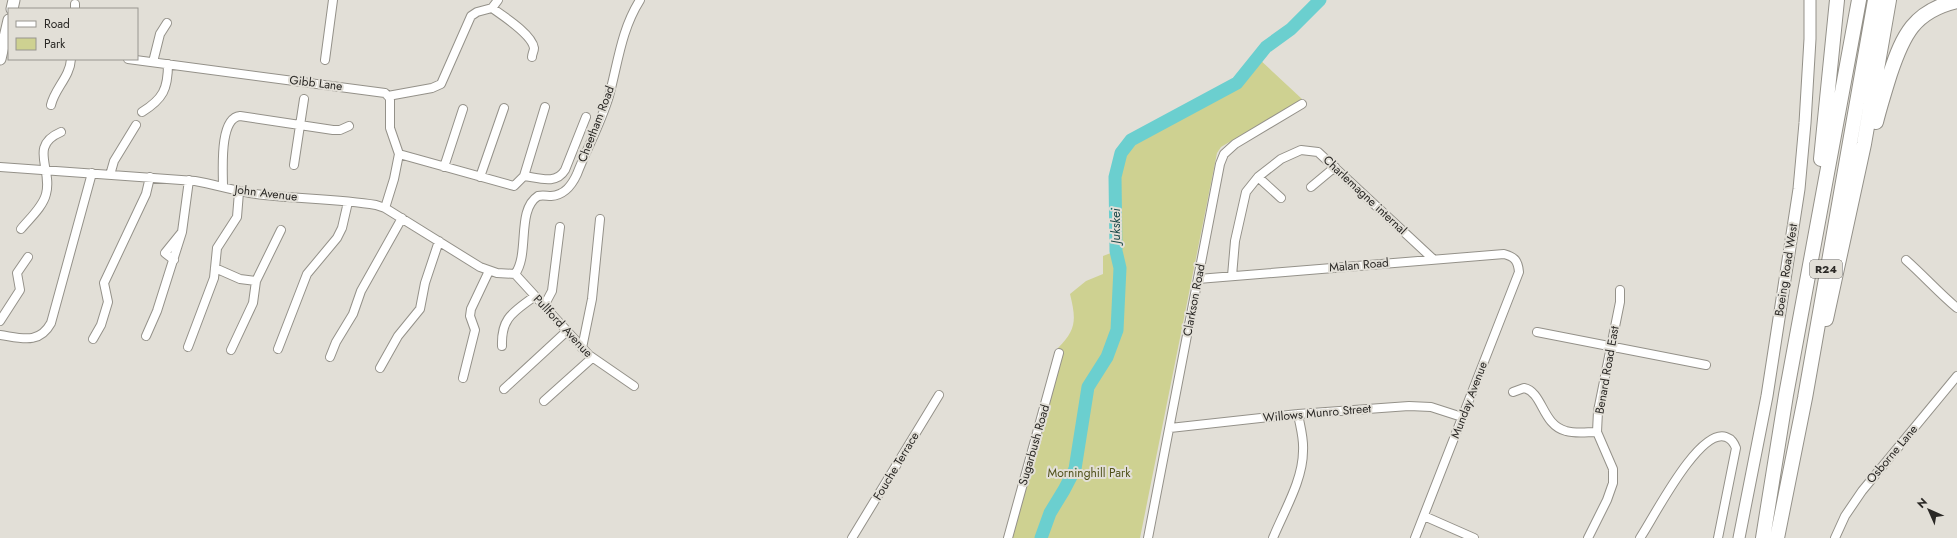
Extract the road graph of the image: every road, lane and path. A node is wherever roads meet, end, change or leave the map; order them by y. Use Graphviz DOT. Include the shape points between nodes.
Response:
graph roads {
  1 [pos="332,0"];
  2 [pos="498,0"];
  3 [pos="640,0"];
  4 [pos="1810,0"];
  5 [pos="1837,0"];
  6 [pos="1859,0"];
  7 [pos="1875,0"];
  8 [pos="1889,0"];
  9 [pos="1957,1"];
  10 [pos="492,8"];
  11 [pos="167,23"];
  12 [pos="8,28"];
  13 [pos="6,43"];
  14 [pos="532,57"];
  15 [pos="0,58"];
  16 [pos="71,60"];
  17 [pos="136,60"];
  18 [pos="325,60"];
  19 [pos="153,62"];
  20 [pos="168,64"];
  21 [pos="388,96"];
  22 [pos="304,98"];
  23 [pos="1302,104"];
  24 [pos="51,105"];
  25 [pos="545,107"];
  26 [pos="504,108"];
  27 [pos="463,109"];
  28 [pos="142,112"];
  29 [pos="586,118"];
  30 [pos="136,125"];
  31 [pos="300,125"];
  32 [pos="349,126"];
  33 [pos="61,132"];
  34 [pos="399,154"];
  35 [pos="294,165"];
  36 [pos="0,167"];
  37 [pos="444,167"];
  38 [pos="1335,167"];
  39 [pos="46,170"];
  40 [pos="92,173"];
  41 [pos="110,175"];
  42 [pos="524,176"];
  43 [pos="150,177"];
  44 [pos="480,177"];
  45 [pos="1258,178"];
  46 [pos="189,180"];
  47 [pos="223,186"];
  48 [pos="1311,187"];
  49 [pos="239,192"];
  50 [pos="1281,198"];
  51 [pos="348,202"];
  52 [pos="385,208"];
  53 [pos="402,218"];
  54 [pos="600,219"];
  55 [pos="560,227"];
  56 [pos="20,229"];
  57 [pos="280,230"];
  58 [pos="1843,240"];
  59 [pos="439,241"];
  60 [pos="28,257"];
  61 [pos="1433,259"];
  62 [pos="1906,260"];
  63 [pos="1518,262"];
  64 [pos="1811,263"];
  65 [pos="215,268"];
  66 [pos="490,271"];
  67 [pos="515,274"];
  68 [pos="1232,276"];
  69 [pos="1198,279"];
  70 [pos="256,280"];
  71 [pos="1620,290"];
  72 [pos="535,296"];
  73 [pos="544,306"];
  74 [pos="1957,308"];
  75 [pos="0,321"];
  76 [pos="567,332"];
  77 [pos="1537,332"];
  78 [pos="0,335"];
  79 [pos="146,336"];
  80 [pos="93,339"];
  81 [pos="502,346"];
  82 [pos="1610,347"];
  83 [pos="188,348"];
  84 [pos="278,348"];
  85 [pos="582,348"];
  86 [pos="231,350"];
  87 [pos="1060,353"];
  88 [pos="330,357"];
  89 [pos="592,358"];
  90 [pos="1706,365"];
  91 [pos="380,368"];
  92 [pos="1957,376"];
  93 [pos="463,378"];
  94 [pos="634,386"];
  95 [pos="504,389"];
  96 [pos="1513,392"];
  97 [pos="939,395"];
  98 [pos="1805,398"];
  99 [pos="544,401"];
  100 [pos="1298,414"];
  101 [pos="1462,417"];
  102 [pos="1170,428"];
  103 [pos="1597,432"];
  104 [pos="1792,465"];
  105 [pos="1424,516"];
  106 [pos="852,538"];
  107 [pos="1008,538"];
  108 [pos="1148,538"];
  109 [pos="1273,538"];
  110 [pos="1415,538"];
  111 [pos="1474,538"];
  112 [pos="1588,538"];
  113 [pos="1640,538"];
  114 [pos="1718,538"];
  115 [pos="1739,538"];
  116 [pos="1763,538"];
  117 [pos="1777,538"];
  118 [pos="1783,538"];
  119 [pos="1835,538"];
  1 -- 18 [label="street"];
  2 -- 10 [label="street"];
  3 -- 67 [label="street, Cheetham Road" via="628,21 605,109 573,182 559,194 542,195 533,200 528,210 521,256"];
  4 -- 115 [label="main road, Boeing Road West" via="1806,124 1799,189 1767,396"];
  5 -- 64 [label="highway"];
  6 -- 64 [label="highway, R24"];
  7 -- 98 [label="highway, R24"];
  8 -- 58 [label="highway" via="1864,144"];
  9 -- 58 [label="highway" via="1930,11 1917,20 1903,39 1880,105"];
  10 -- 14 [label="street" via="531,41 534,49"];
  10 -- 21 [label="street" via="471,16 441,84"];
  11 -- 19 [label="street" via="160,34"];
  12 -- 13 [label="main road"];
  13 -- 15 [label="main road"];
  16 -- 24 [label="street" via="67,75 56,89"];
  17 -- 19 [label="street, Gibb Lane"];
  19 -- 20 [label="street, Gibb Lane"];
  20 -- 21 [label="street, Gibb Lane" via="381,92"];
  20 -- 28 [label="street" via="164,93 155,104"];
  21 -- 34 [label="street" via="390,128"];
  22 -- 31 [label="street"];
  23 -- 69 [label="street, Clarkson Road" via="1235,144 1224,154 1218,172"];
  25 -- 42 [label="street"];
  26 -- 44 [label="street"];
  27 -- 37 [label="street"];
  29 -- 42 [label="street" via="560,177 549,180"];
  30 -- 41 [label="street" via="114,162"];
  31 -- 32 [label="street" via="333,130"];
  31 -- 35 [label="street"];
  31 -- 47 [label="street" via="234,117 228,124 226,134"];
  33 -- 39 [label="street" via="51,136 45,143 43,154"];
  34 -- 37 [label="street"];
  34 -- 52 [label="street"];
  36 -- 39 [label="street, John Avenue"];
  37 -- 44 [label="street"];
  38 -- 45 [label="street, Charlemagne internal" via="1318,152 1301,150 1281,159"];
  38 -- 48 [label="street"];
  38 -- 61 [label="street, Charlemagne internal"];
  39 -- 40 [label="street, John Avenue"];
  39 -- 56 [label="street" via="48,185 44,200"];
  40 -- 41 [label="street, John Avenue"];
  40 -- 78 [label="street" via="47,331 42,336 34,338"];
  41 -- 43 [label="street, John Avenue"];
  42 -- 44 [label="street" via="512,186"];
  43 -- 46 [label="street, John Avenue"];
  43 -- 80 [label="street" via="146,194 104,282 108,302 101,325"];
  45 -- 50 [label="street"];
  45 -- 68 [label="street, Charlemagne internal" via="1246,192 1235,241"];
  46 -- 47 [label="street, John Avenue"];
  46 -- 79 [label="street" via="182,232 166,251 174,260"];
  47 -- 49 [label="street, John Avenue"];
  49 -- 51 [label="street, John Avenue"];
  49 -- 65 [label="street" via="237,217 217,248"];
  51 -- 52 [label="street, John Avenue"];
  51 -- 84 [label="street" via="337,238 307,274"];
  52 -- 53 [label="street, John Avenue"];
  53 -- 59 [label="street, John Avenue"];
  53 -- 88 [label="street" via="361,291 353,314"];
  54 -- 85 [label="street" via="592,299"];
  55 -- 73 [label="street" via="552,291"];
  57 -- 70 [label="street"];
  58 -- 98 [label="highway" via="1825,326"];
  59 -- 66 [label="street, John Avenue" via="474,264"];
  59 -- 91 [label="street" via="423,287 420,308 398,336"];
  60 -- 75 [label="street" via="17,273 20,287 18,296"];
  61 -- 63 [label="street, Malan Road" via="1504,254"];
  61 -- 68 [label="street, Malan Road"];
  62 -- 74 [label="street"];
  63 -- 101 [label="street, Munday Avenue" via="1519,272"];
  64 -- 116 [label="highway, R24"];
  65 -- 70 [label="street" via="240,279"];
  65 -- 83 [label="street" via="214,278"];
  66 -- 67 [label="street, John Avenue"];
  66 -- 93 [label="street" via="471,309 470,316 475,330"];
  67 -- 72 [label="street, Pullford Avenue"];
  68 -- 69 [label="street, Malan Road"];
  69 -- 102 [label="street, Clarkson Road"];
  70 -- 86 [label="street" via="253,303"];
  71 -- 82 [label="street, Benard Road East" via="1620,302"];
  72 -- 73 [label="street, Pullford Avenue"];
  72 -- 81 [label="street" via="508,318 503,329"];
  73 -- 76 [label="street, Pullford Avenue"];
  76 -- 85 [label="street, Pullford Avenue"];
  76 -- 95 [label="street"];
  77 -- 82 [label="street"];
  82 -- 90 [label="street"];
  82 -- 103 [label="street, Benard Road East" via="1599,402"];
  85 -- 89 [label="street, Pullford Avenue"];
  87 -- 107 [label="street, Sugarbush Road"];
  89 -- 94 [label="street, Pullford Avenue"];
  89 -- 99 [label="street"];
  92 -- 119 [label="street, Osborne Lane" via="1862,490 1844,516"];
  96 -- 103 [label="street" via="1524,388 1532,392 1549,420 1558,428 1575,433"];
  97 -- 106 [label="street, Fouche Terrace"];
  98 -- 104 [label="highway, R24"];
  100 -- 101 [label="street, Willows Munro Street" via="1417,406 1430,407"];
  100 -- 102 [label="street, Willows Munro Street"];
  100 -- 109 [label="street" via="1302,437 1302,461 1297,480"];
  101 -- 105 [label="street, Munday Avenue"];
  102 -- 108 [label="street, Clarkson Road"];
  103 -- 112 [label="street, Benard Road East" via="1613,469 1613,483"];
  104 -- 117 [label="highway, R24"];
  104 -- 118 [label="highway"];
  105 -- 110 [label="street, Munday Avenue"];
  105 -- 111 [label="street"];
  113 -- 114 [label="street" via="1677,476 1707,443 1721,436 1731,440 1736,448"];
}
